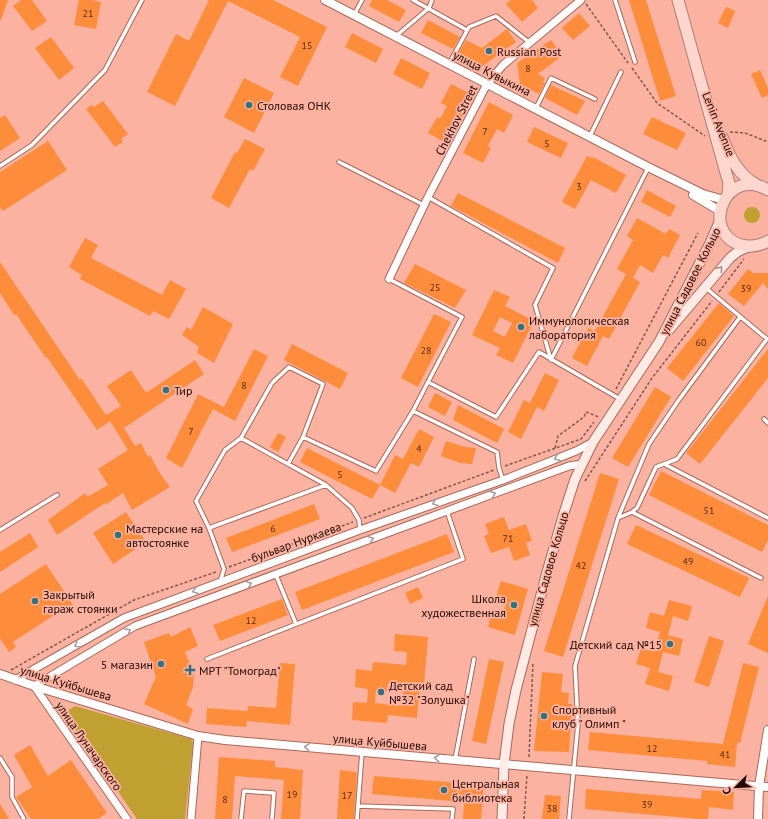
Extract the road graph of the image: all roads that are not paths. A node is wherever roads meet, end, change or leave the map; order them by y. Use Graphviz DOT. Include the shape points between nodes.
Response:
graph roads {
  1 [pos="142,0"];
  2 [pos="325,0"];
  3 [pos="362,0"];
  4 [pos="413,0"];
  5 [pos="432,0"];
  6 [pos="582,0"];
  7 [pos="615,0"];
  8 [pos="678,0"];
  9 [pos="429,8"];
  10 [pos="354,15"];
  11 [pos="467,30"];
  12 [pos="396,36"];
  13 [pos="530,43"];
  14 [pos="635,62"];
  15 [pos="449,64"];
  16 [pos="621,72"];
  17 [pos="700,77"];
  18 [pos="487,84"];
  19 [pos="595,99"];
  20 [pos="536,109"];
  21 [pos="590,137"];
  22 [pos="339,162"];
  23 [pos="0,166"];
  24 [pos="648,167"];
  25 [pos="764,187"];
  26 [pos="428,197"];
  27 [pos="424,205"];
  28 [pos="723,206"];
  29 [pos="767,243"];
  30 [pos="753,246"];
  31 [pos="389,279"];
  32 [pos="705,287"];
  33 [pos="740,317"];
  34 [pos="659,342"];
  35 [pos="551,360"];
  36 [pos="428,382"];
  37 [pos="617,397"];
  38 [pos="413,410"];
  39 [pos="764,419"];
  40 [pos="768,423"];
  41 [pos="303,437"];
  42 [pos="241,438"];
  43 [pos="593,442"];
  44 [pos="288,464"];
  45 [pos="582,464"];
  46 [pos="664,464"];
  47 [pos="503,480"];
  48 [pos="326,485"];
  49 [pos="57,495"];
  50 [pos="447,511"];
  51 [pos="632,512"];
  52 [pos="618,518"];
  53 [pos="768,518"];
  54 [pos="209,528"];
  55 [pos="0,530"];
  56 [pos="360,530"];
  57 [pos="276,575"];
  58 [pos="761,578"];
  59 [pos="220,582"];
  60 [pos="296,624"];
  61 [pos="207,659"];
  62 [pos="474,659"];
  63 [pos="0,674"];
  64 [pos="15,680"];
  65 [pos="34,686"];
  66 [pos="768,730"];
  67 [pos="198,736"];
  68 [pos="767,743"];
  69 [pos="362,752"];
  70 [pos="0,758"];
  71 [pos="454,760"];
  72 [pos="504,764"];
  73 [pos="573,770"];
  74 [pos="759,786"];
  75 [pos="768,787"];
  76 [pos="358,806"];
  77 [pos="24,819"];
  78 [pos="127,819"];
  79 [pos="191,819"];
  80 [pos="241,819"];
  81 [pos="272,819"];
  82 [pos="357,819"];
  83 [pos="452,819"];
  84 [pos="502,819"];
  85 [pos="569,819"];
  86 [pos="758,819"];
  1 -- 23 [label="lane" via="105,70 32,145"];
  2 -- 10 [label="street, улица Кувыкина"];
  3 -- 10 [label="lane"];
  4 -- 9 [label="lane"];
  5 -- 9 [label="lane"];
  6 -- 13 [label="street, Chekhov Street"];
  7 -- 14 [label="lane"];
  8 -- 17 [label="main road, Lenin Avenue"];
  9 -- 11 [label="lane"];
  9 -- 12 [label="lane"];
  10 -- 12 [label="street, улица Кувыкина"];
  11 -- 13 [label="lane" via="496,16"];
  11 -- 15 [label="lane"];
  12 -- 15 [label="street, улица Кувыкина"];
  13 -- 18 [label="street, Chekhov Street" via="503,65"];
  15 -- 18 [label="street, улица Кувыкина"];
  16 -- 21 [label="lane"];
  17 -- 25 [label="main road, Lenin Avenue" via="724,144 734,162 748,180"];
  17 -- 28 [label="main road, Lenin Avenue" via="729,183"];
  18 -- 20 [label="street, улица Кувыкина"];
  18 -- 26 [label="street, Chekhov Street"];
  19 -- 20 [label="lane" via="551,78"];
  20 -- 21 [label="street, улица Кувыкина"];
  21 -- 24 [label="street, улица Кувыкина"];
  22 -- 27 [label="lane"];
  24 -- 28 [label="street, улица Кувыкина"];
  24 -- 35 [label="lane"];
  25 -- 28 [label="main road" via="751,184 738,187"];
  26 -- 27 [label="street, Chekhov Street"];
  26 -- 35 [label="lane" via="553,268 535,305"];
  27 -- 31 [label="street, Chekhov Street"];
  28 -- 30 [label="main road" via="722,228 738,244"];
  28 -- 34 [label="main road, улица Садовое Кольцо" via="710,243"];
  29 -- 30 [label="main road"];
  32 -- 30 [label="main road, улица Садовое Кольцо, one-way" via="730,258 744,248"];
  31 -- 36 [label="lane" via="462,317"];
  32 -- 33 [label="lane"];
  32 -- 34 [label="main road, улица Садовое Кольцо"];
  33 -- 46 [label="lane" via="767,339 677,459"];
  33 -- 52 [label="lane" via="678,401 650,444"];
  34 -- 37 [label="main road, улица Садовое Кольцо"];
  35 -- 36 [label="lane" via="539,352 496,417"];
  35 -- 37 [label="lane"];
  36 -- 38 [label="lane"];
  37 -- 43 [label="main road, улица Садовое Кольцо"];
  38 -- 41 [label="lane" via="376,471"];
  38 -- 47 [label="lane" via="497,452"];
  39 -- 40 [label="lane"];
  41 -- 42 [label="lane" via="323,384 289,367 272,383"];
  41 -- 44 [label="lane"];
  42 -- 44 [label="lane"];
  42 -- 54 [label="lane" via="225,450 196,500"];
  43 -- 45 [label="main road, улица Садовое Кольцо"];
  43 -- 47 [label="street, бульвар Нуркаева, one-way"];
  44 -- 48 [label="lane"];
  50 -- 45 [label="street, бульвар Нуркаева, one-way" via="569,466"];
  45 -- 72 [label="main road, улица Садовое Кольцо" via="564,513 529,637 509,724"];
  46 -- 51 [label="lane" via="656,467 637,508"];
  46 -- 53 [label="lane"];
  47 -- 56 [label="street, бульвар Нуркаева, one-way"];
  48 -- 54 [label="lane"];
  48 -- 56 [label="lane" via="352,508 359,520"];
  49 -- 55 [label="lane"];
  57 -- 50 [label="street, бульвар Нуркаева, one-way"];
  50 -- 60 [label="lane" via="463,559"];
  51 -- 52 [label="lane"];
  51 -- 58 [label="lane"];
  52 -- 73 [label="lane" via="575,666 578,724"];
  54 -- 59 [label="lane" via="224,569"];
  56 -- 59 [label="street, бульвар Нуркаева"];
  57 -- 60 [label="lane"];
  65 -- 57 [label="street, бульвар Нуркаева, one-way" via="135,626"];
  59 -- 64 [label="street, бульвар Нуркаева, one-way" via="124,618"];
  60 -- 61 [label="lane"];
  62 -- 71 [label="lane"];
  63 -- 64 [label="street, улица Куйбышева"];
  64 -- 65 [label="street, улица Куйбышева"];
  65 -- 67 [label="street, улица Куйбышева"];
  65 -- 78 [label="street, улица Луначарского"];
  66 -- 68 [label="street"];
  69 -- 67 [label="street, улица Куйбышева, one-way"];
  67 -- 79 [label="street"];
  68 -- 74 [label="street"];
  71 -- 69 [label="street, улица Куйбышева, one-way"];
  69 -- 76 [label="lane"];
  70 -- 77 [label="lane" via="12,778 12,797"];
  71 -- 72 [label="street, улица Куйбышева"];
  72 -- 73 [label="street, улица Куйбышева"];
  72 -- 84 [label="main road, улица Садовое Кольцо"];
  73 -- 74 [label="street, улица Куйбышева"];
  73 -- 85 [label="lane"];
  74 -- 75 [label="street, улица Куйбышева"];
  74 -- 86 [label="street"];
  76 -- 82 [label="lane"];
  76 -- 83 [label="lane" via="453,809"];
  80 -- 81 [label="lane" via="244,791 274,793"];
}
